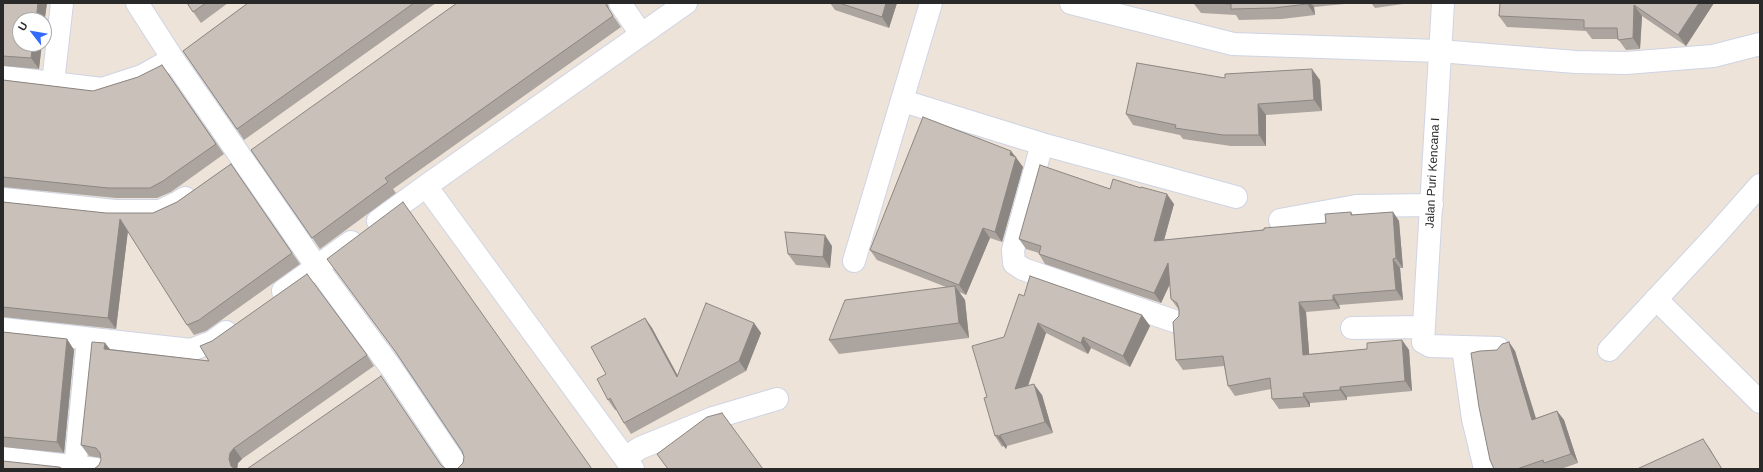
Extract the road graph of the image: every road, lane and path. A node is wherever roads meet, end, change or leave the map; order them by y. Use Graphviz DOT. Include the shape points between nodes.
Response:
graph roads {
  1 [pos="62,3"];
  2 [pos="136,3"];
  3 [pos="620,3"];
  4 [pos="686,3"];
  5 [pos="931,3"];
  6 [pos="1071,3"];
  7 [pos="1443,3"];
  8 [pos="641,34"];
  9 [pos="1760,44"];
  10 [pos="192,45"];
  11 [pos="1439,51"];
  12 [pos="173,59"];
  13 [pos="3,77"];
  14 [pos="53,83"];
  15 [pos="903,102"];
  16 [pos="1042,144"];
  17 [pos="249,153"];
  18 [pos="223,172"];
  19 [pos="204,185"];
  20 [pos="1760,185"];
  21 [pos="426,186"];
  22 [pos="1236,197"];
  23 [pos="3,199"];
  24 [pos="1432,205"];
  25 [pos="1280,220"];
  26 [pos="854,261"];
  27 [pos="317,267"];
  28 [pos="1656,299"];
  29 [pos="268,302"];
  30 [pos="243,320"];
  31 [pos="1174,321"];
  32 [pos="3,328"];
  33 [pos="1352,328"];
  34 [pos="1423,335"];
  35 [pos="88,339"];
  36 [pos="1463,348"];
  37 [pos="1498,348"];
  38 [pos="1609,350"];
  39 [pos="392,369"];
  40 [pos="373,383"];
  41 [pos="777,399"];
  42 [pos="1760,402"];
  43 [pos="3,458"];
  44 [pos="629,463"];
  45 [pos="82,468"];
  46 [pos="459,469"];
  47 [pos="1485,469"];
  1 -- 14 [label="street"];
  2 -- 12 [label="street"];
  3 -- 8 [label="street"];
  4 -- 8 [label="street"];
  5 -- 15 [label="street"];
  6 -- 11 [label="street" via="1233,44"];
  7 -- 11 [label="street, Jalan Puri Kencana I"];
  8 -- 21 [label="street"];
  9 -- 11 [label="street" via="1714,56 1626,63 1576,62"];
  10 -- 12 [label="street"];
  11 -- 24 [label="street, Jalan Puri Kencana I"];
  12 -- 14 [label="street" via="142,76 102,89"];
  12 -- 17 [label="street"];
  13 -- 14 [label="street"];
  15 -- 16 [label="street"];
  15 -- 26 [label="street"];
  16 -- 22 [label="street"];
  16 -- 31 [label="street" via="1013,250 1014,263 1022,269"];
  17 -- 18 [label="street"];
  17 -- 27 [label="street"];
  19 -- 23 [label="street" via="177,204 160,211 115,211"];
  20 -- 28 [label="street"];
  21 -- 27 [label="street"];
  21 -- 44 [label="street"];
  24 -- 25 [label="street" via="1356,206"];
  24 -- 34 [label="street, Jalan Puri Kencana I"];
  27 -- 29 [label="street"];
  27 -- 39 [label="street"];
  28 -- 38 [label="street"];
  28 -- 42 [label="street"];
  30 -- 35 [label="street" via="212,342 191,350"];
  32 -- 35 [label="street"];
  33 -- 34 [label="street"];
  34 -- 36 [label="street" via="1430,346"];
  35 -- 45 [label="street"];
  36 -- 37 [label="street"];
  36 -- 47 [label="street" via="1473,419"];
  39 -- 40 [label="street"];
  39 -- 46 [label="street"];
  41 -- 44 [label="street" via="713,418 640,448"];
  43 -- 45 [label="street"];
}
